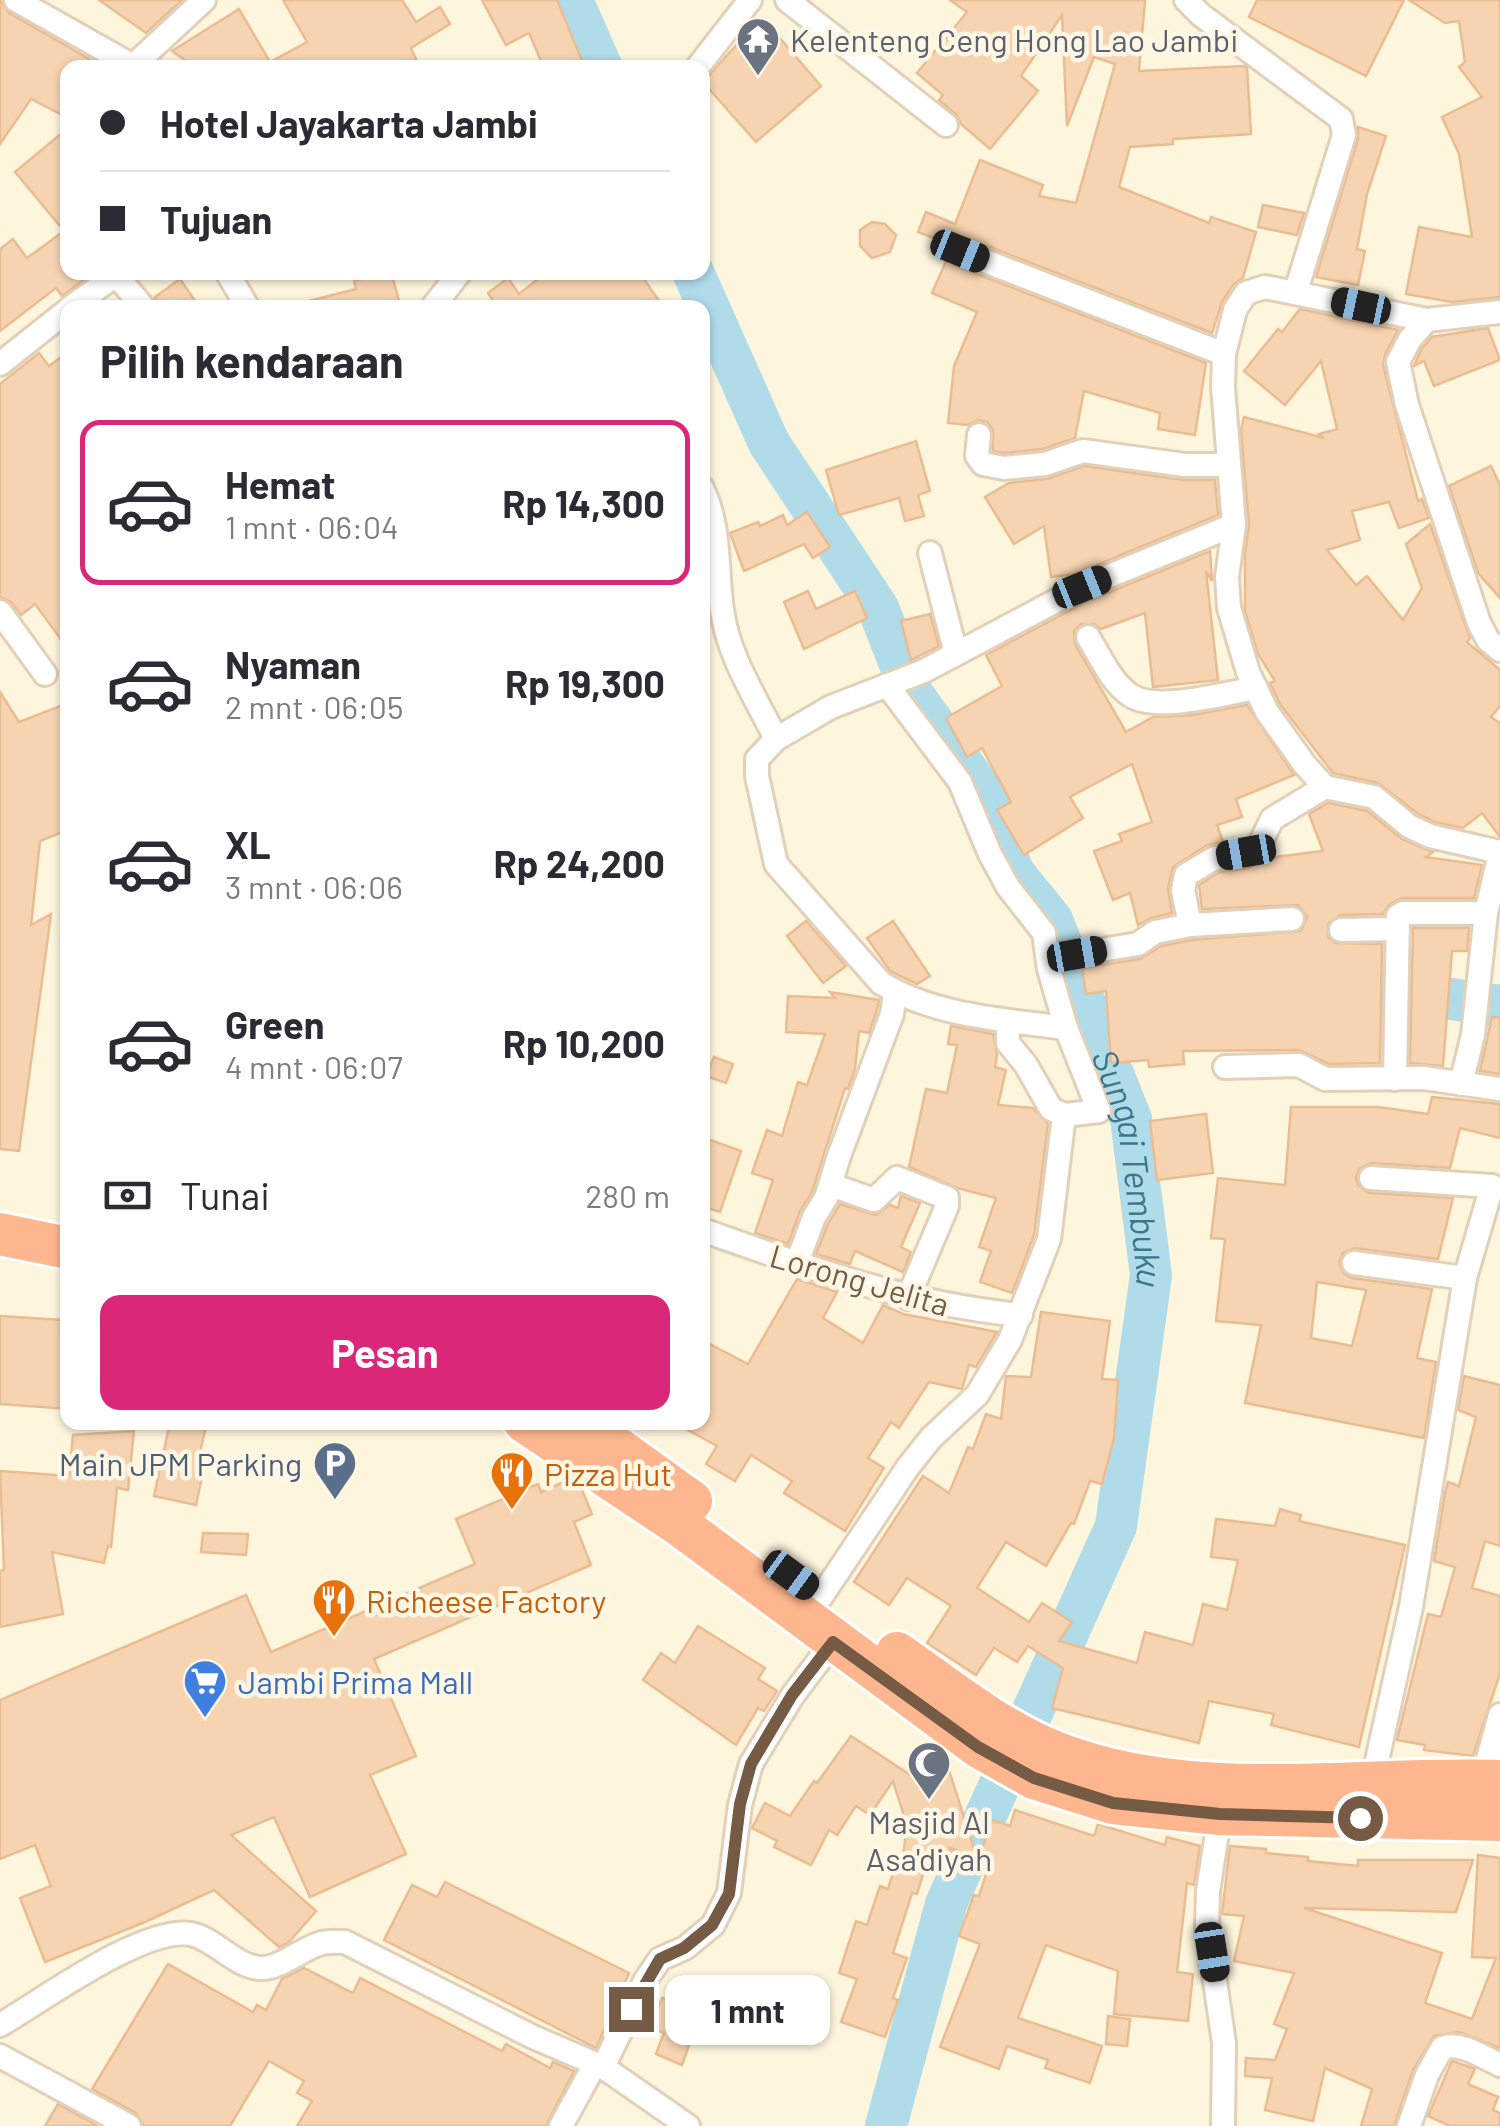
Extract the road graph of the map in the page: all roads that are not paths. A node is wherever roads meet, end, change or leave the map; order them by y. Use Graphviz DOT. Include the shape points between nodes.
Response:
graph roads {
  1 [pos="16,0"];
  2 [pos="204,0"];
  3 [pos="750,0"];
  4 [pos="787,0"];
  5 [pos="1186,0"];
  6 [pos="121,60"];
  7 [pos="140,60"];
  8 [pos="703,60"];
  9 [pos="946,125"];
  10 [pos="960,251"];
  11 [pos="109,280"];
  12 [pos="123,280"];
  13 [pos="454,280"];
  14 [pos="1296,291"];
  15 [pos="81,300"];
  16 [pos="138,300"];
  17 [pos="438,300"];
  18 [pos="1500,312"];
  19 [pos="60,315"];
  20 [pos="1427,320"];
  21 [pos="1224,354"];
  22 [pos="0,364"];
  23 [pos="979,435"];
  24 [pos="1230,466"];
  25 [pos="710,504"];
  26 [pos="1234,525"];
  27 [pos="930,552"];
  28 [pos="0,612"];
  29 [pos="1088,637"];
  30 [pos="1500,650"];
  31 [pos="956,654"];
  32 [pos="44,674"];
  33 [pos="893,683"];
  34 [pos="1256,688"];
  35 [pos="776,738"];
  36 [pos="1325,787"];
  37 [pos="1500,853"];
  38 [pos="1486,913"];
  39 [pos="1292,918"];
  40 [pos="1190,926"];
  41 [pos="1398,929"];
  42 [pos="1341,930"];
  43 [pos="1060,955"];
  44 [pos="895,992"];
  45 [pos="1008,1020"];
  46 [pos="1066,1028"];
  47 [pos="1225,1067"];
  48 [pos="1396,1078"];
  49 [pos="1461,1084"];
  50 [pos="1500,1089"];
  51 [pos="1064,1114"];
  52 [pos="1496,1177"];
  53 [pos="1371,1178"];
  54 [pos="831,1185"];
  55 [pos="0,1207"];
  56 [pos="60,1217"];
  57 [pos="710,1233"];
  58 [pos="0,1234"];
  59 [pos="60,1246"];
  60 [pos="797,1263"];
  61 [pos="1354,1263"];
  62 [pos="1465,1278"];
  63 [pos="908,1298"];
  64 [pos="1021,1315"];
  65 [pos="537,1430"];
  66 [pos="593,1430"];
  67 [pos="821,1596"];
  68 [pos="833,1642"];
  69 [pos="1500,1715"];
  70 [pos="988,1734"];
  71 [pos="1043,1764"];
  72 [pos="1491,1781"];
  73 [pos="1372,1783"];
  74 [pos="1290,1801"];
  75 [pos="1220,1814"];
  76 [pos="1500,1820"];
  77 [pos="0,2025"];
  78 [pos="0,2056"];
  79 [pos="1500,2064"];
  80 [pos="599,2065"];
  81 [pos="128,2126"];
  82 [pos="561,2126"];
  83 [pos="688,2126"];
  84 [pos="1223,2126"];
  85 [pos="1409,2126"];
  1 -- 6 [label="street"];
  2 -- 7 [label="street"];
  3 -- 8 [label="street"];
  4 -- 9 [label="street"];
  5 -- 14 [label="street" via="1341,120 1344,135"];
  10 -- 21 [label="street"];
  11 -- 15 [label="street"];
  12 -- 16 [label="street"];
  13 -- 17 [label="street"];
  14 -- 20 [label="street"];
  14 -- 21 [label="street" via="1265,286 1246,294"];
  18 -- 20 [label="street"];
  19 -- 22 [label="street"];
  20 -- 30 [label="street" via="1398,362 1407,405 1480,623"];
  21 -- 24 [label="street"];
  23 -- 24 [label="street" via="982,464 1004,468 1082,451"];
  24 -- 26 [label="street"];
  25 -- 35 [label="street" via="722,614"];
  26 -- 31 [label="street" via="1082,587"];
  26 -- 34 [label="street" via="1229,608"];
  27 -- 31 [label="street"];
  28 -- 32 [label="street"];
  29 -- 34 [label="street" via="1118,684 1145,702"];
  31 -- 33 [label="street"];
  33 -- 35 [label="street"];
  33 -- 43 [label="street" via="960,782 1008,887"];
  34 -- 36 [label="street"];
  35 -- 44 [label="street" via="757,759 776,864"];
  36 -- 37 [label="street" via="1374,797 1430,836"];
  36 -- 40 [label="street" via="1272,819 1259,846 1186,874"];
  37 -- 38 [label="street"];
  38 -- 41 [label="street" via="1403,913"];
  38 -- 49 [label="street"];
  39 -- 40 [label="street"];
  40 -- 43 [label="street" via="1155,932 1138,944"];
  41 -- 42 [label="street"];
  41 -- 48 [label="street"];
  43 -- 46 [label="street"];
  44 -- 45 [label="street"];
  44 -- 54 [label="street"];
  45 -- 46 [label="street"];
  45 -- 51 [label="street" via="1008,1043 1051,1109"];
  46 -- 51 [label="street" via="1099,1111"];
  47 -- 48 [label="street" via="1300,1066 1325,1078"];
  48 -- 49 [label="street"];
  49 -- 50 [label="street"];
  51 -- 64 [label="street" via="1049,1238"];
  52 -- 53 [label="street"];
  52 -- 62 [label="street"];
  54 -- 60 [label="street"];
  54 -- 63 [label="street" via="874,1200 897,1178 947,1198"];
  55 -- 56 [label="highway"];
  57 -- 60 [label="street, Lorong Jelita"];
  58 -- 59 [label="highway"];
  60 -- 63 [label="street, Lorong Jelita"];
  61 -- 62 [label="street"];
  62 -- 73 [label="street" via="1410,1607"];
  63 -- 64 [label="street, Lorong Jelita"];
  64 -- 67 [label="street" via="978,1395 908,1467"];
  65 -- 68 [label="highway" via="678,1524"];
  66 -- 67 [label="highway"];
  67 -- 70 [label="highway"];
  68 -- 70 [label="highway"];
  68 -- 80 [label="street" via="751,1764 729,1894 712,1925 660,1959"];
  69 -- 72 [label="street"];
  70 -- 71 [label="highway"];
  71 -- 74 [label="highway"];
  71 -- 75 [label="highway" via="1113,1803"];
  72 -- 73 [label="highway"];
  73 -- 74 [label="highway"];
  74 -- 75 [label="highway"];
  74 -- 76 [label="highway"];
  75 -- 84 [label="street" via="1207,1927 1224,2042"];
  77 -- 80 [label="street" via="77,1977 172,1933 195,1935 263,1969 323,1942 345,1942"];
  78 -- 81 [label="street"];
  79 -- 85 [label="street" via="1460,2047 1442,2048"];
  80 -- 82 [label="street"];
  80 -- 83 [label="street"];
}
